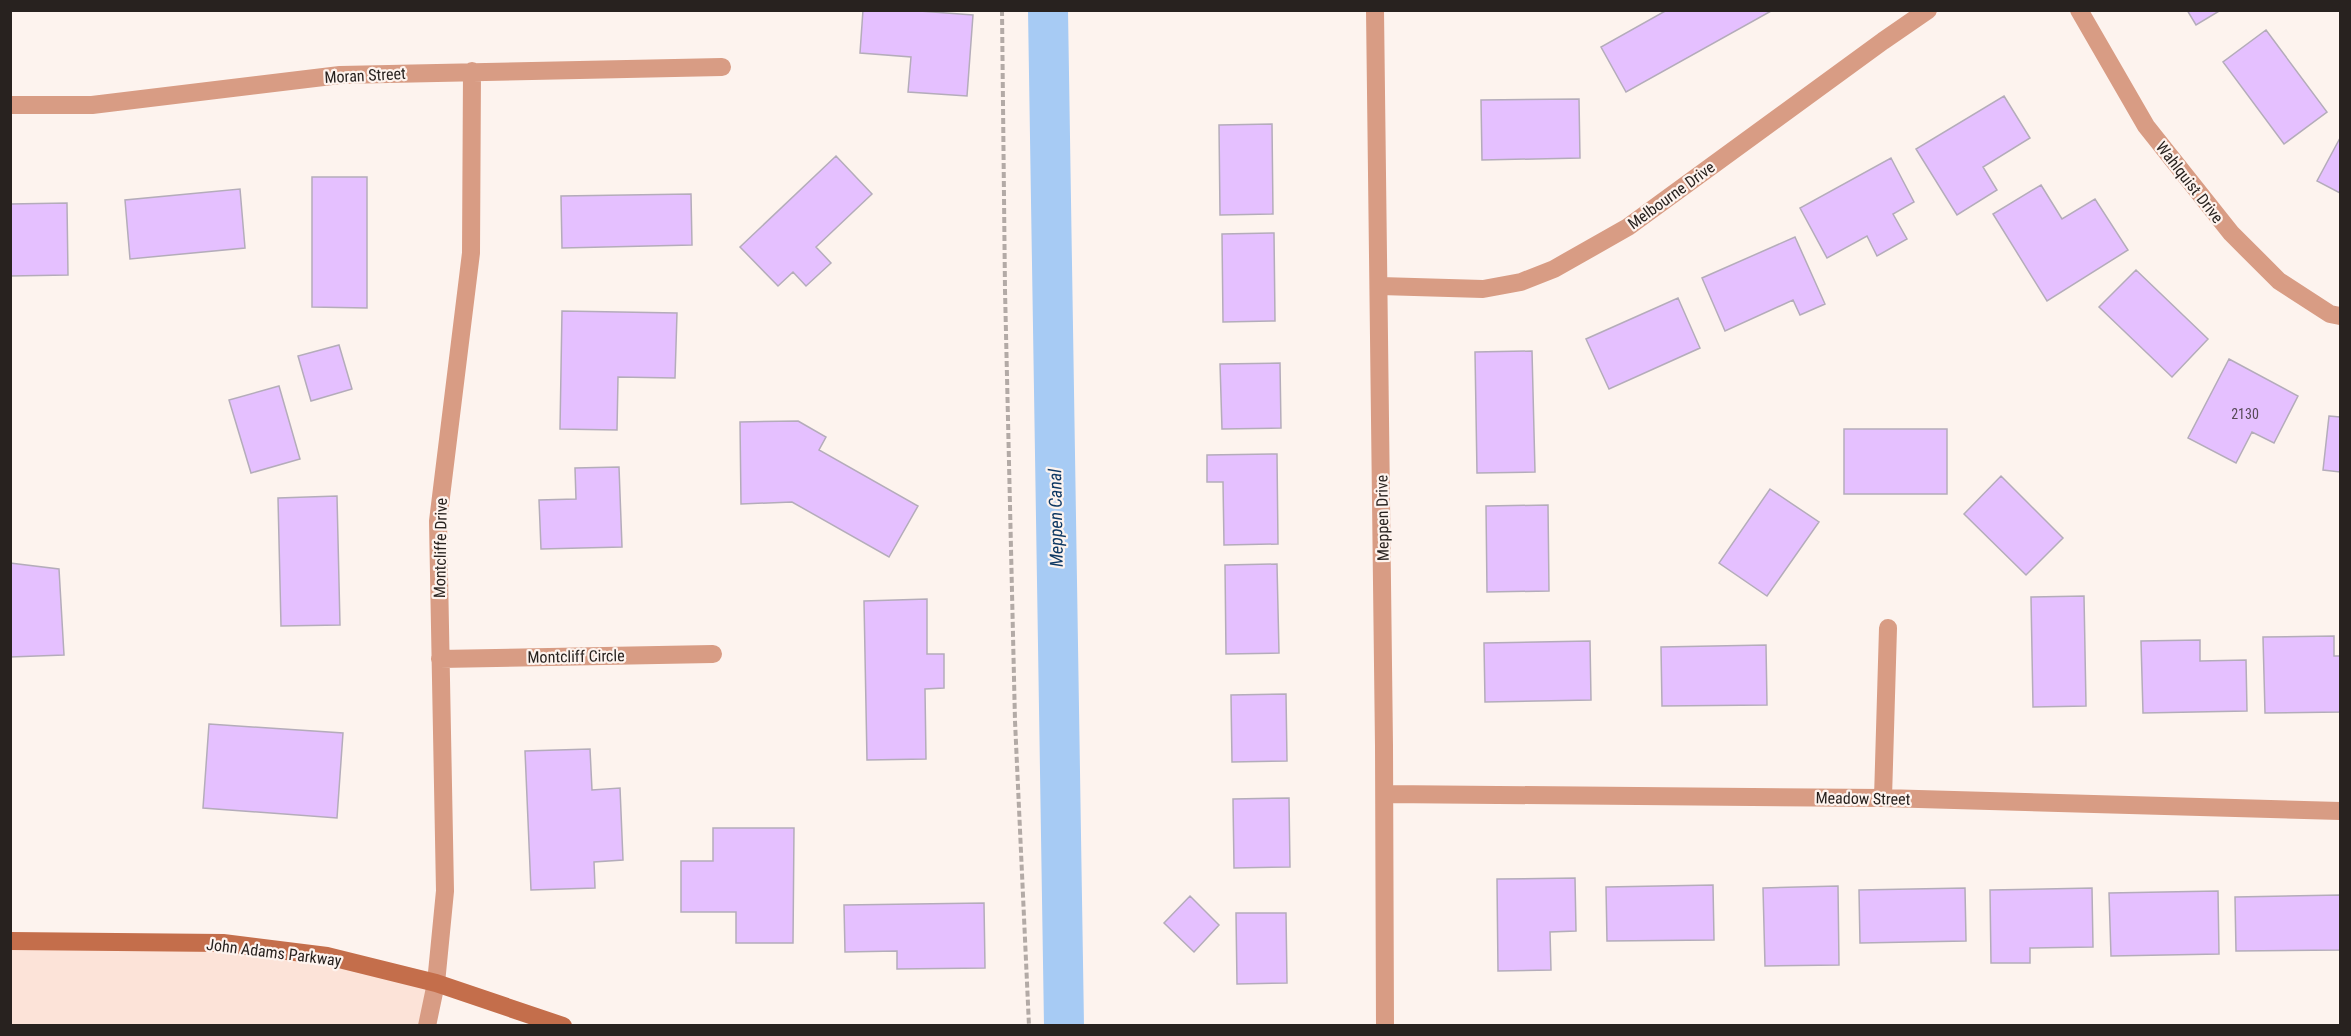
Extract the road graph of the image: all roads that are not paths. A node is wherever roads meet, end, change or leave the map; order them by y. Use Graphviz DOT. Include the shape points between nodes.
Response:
graph roads {
  1 [pos="1375,10"];
  2 [pos="1928,10"];
  3 [pos="2079,10"];
  4 [pos="722,67"];
  5 [pos="472,71"];
  6 [pos="10,105"];
  7 [pos="1380,286"];
  8 [pos="2340,316"];
  9 [pos="1888,628"];
  10 [pos="713,654"];
  11 [pos="440,659"];
  12 [pos="1385,794"];
  13 [pos="1883,798"];
  14 [pos="2340,811"];
  15 [pos="10,941"];
  16 [pos="436,983"];
  17 [pos="427,1026"];
  18 [pos="563,1026"];
  19 [pos="1385,1026"];
  1 -- 7 [label="street, Meppen Drive"];
  2 -- 7 [label="street, Melbourne Drive" via="1628,227 1554,269 1521,282 1483,289"];
  3 -- 8 [label="street, Wahlquist Drive" via="2146,126 2231,233 2279,281 2330,314"];
  4 -- 5 [label="street, Moran Street"];
  5 -- 6 [label="street, Moran Street" via="340,75 92,105"];
  5 -- 11 [label="street, Montcliffe Drive" via="471,253 438,521"];
  7 -- 12 [label="street, Meppen Drive"];
  9 -- 13 [label="street"];
  10 -- 11 [label="street, Montcliff Circle"];
  11 -- 16 [label="street, Montcliffe Drive" via="445,891"];
  12 -- 13 [label="street, Meadow Street"];
  12 -- 19 [label="street, Meppen Drive"];
  13 -- 14 [label="street, Meadow Street"];
  15 -- 16 [label="street, John Adams Parkway" via="224,943 327,956"];
  16 -- 17 [label="street, Montcliffe Drive"];
  16 -- 18 [label="street, John Adams Parkway"];
}
